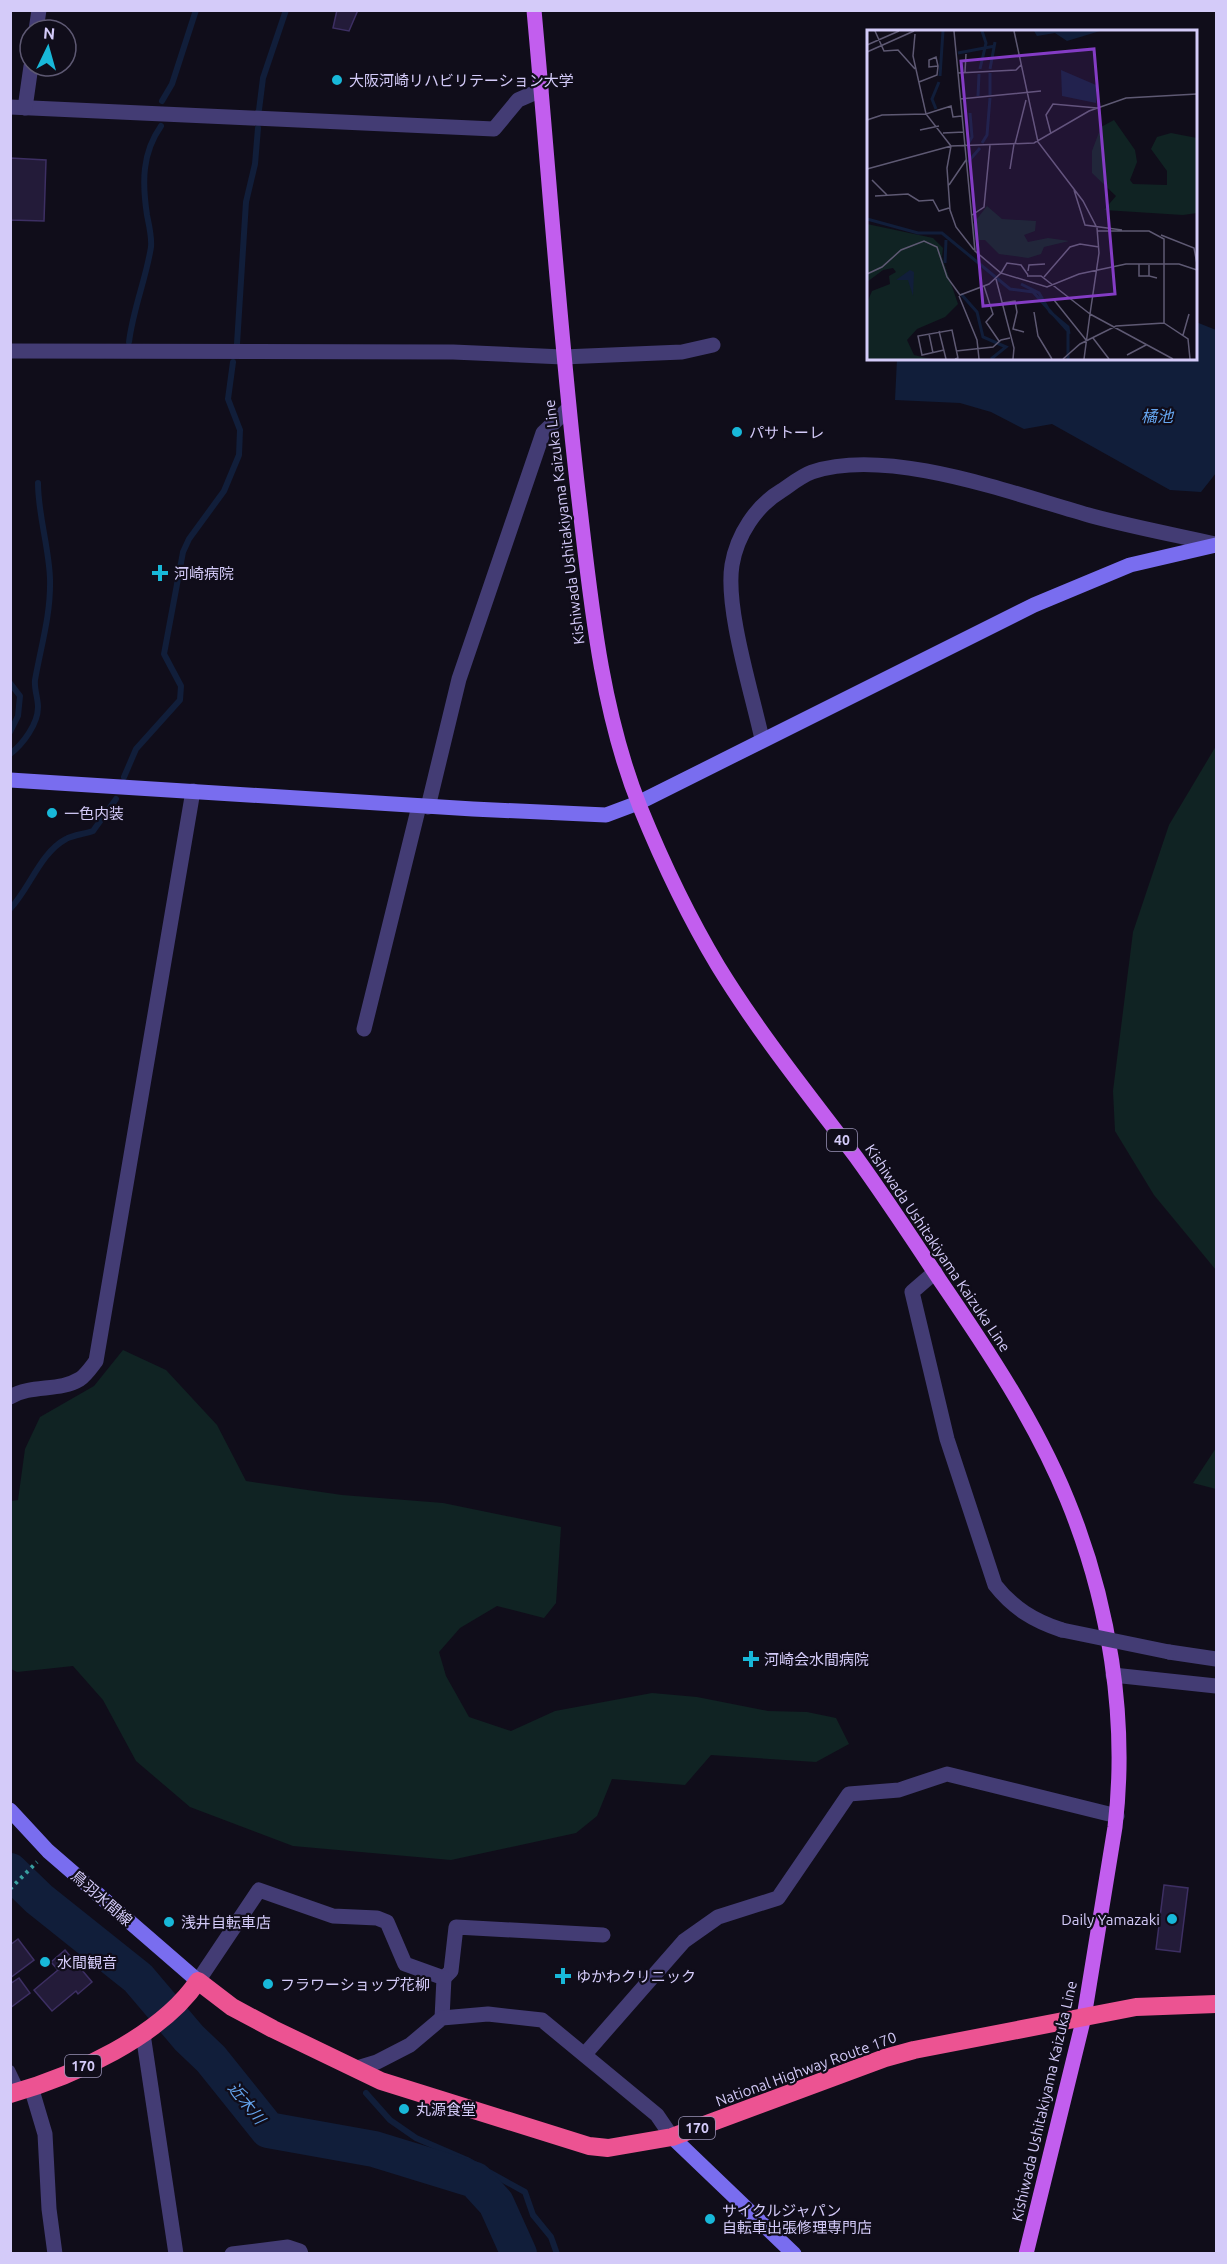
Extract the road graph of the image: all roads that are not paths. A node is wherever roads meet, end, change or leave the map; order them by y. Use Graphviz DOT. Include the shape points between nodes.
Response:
graph roads {
  1 [pos="534,10"];
  2 [pos="27,78"];
  3 [pos="541,90"];
  4 [pos="18,108"];
  5 [pos="713,345"];
  6 [pos="10,351"];
  7 [pos="563,357"];
  8 [pos="568,409"];
  9 [pos="1216,545"];
  10 [pos="762,739"];
  11 [pos="10,780"];
  12 [pos="193,792"];
  13 [pos="638,803"];
  14 [pos="423,806"];
  15 [pos="364,1029"];
  16 [pos="935,1272"];
  17 [pos="10,1397"];
  18 [pos="1216,1659"];
  19 [pos="1113,1675"];
  20 [pos="1216,1686"];
  21 [pos="10,1810"];
  22 [pos="1117,1816"];
  23 [pos="603,1935"];
  24 [pos="444,1978"];
  25 [pos="194,1988"];
  26 [pos="1216,2004"];
  27 [pos="1084,2017"];
  28 [pos="442,2018"];
  29 [pos="147,2030"];
  30 [pos="585,2054"];
  31 [pos="354,2069"];
  32 [pos="10,2070"];
  33 [pos="21,2091"];
  34 [pos="672,2137"];
  35 [pos="56,2253"];
  36 [pos="176,2253"];
  37 [pos="232,2253"];
  38 [pos="301,2253"];
  39 [pos="794,2253"];
  40 [pos="1026,2253"];
  1 -- 3 [label="main road, Kishiwada Ushitakiyama Kaizuka Line / 40"];
  2 -- 4 [label="street"];
  3 -- 4 [label="street" via="518,100 494,129"];
  3 -- 7 [label="main road, Kishiwada Ushitakiyama Kaizuka Line / 40"];
  5 -- 7 [label="street" via="682,352"];
  6 -- 7 [label="street" via="453,352"];
  7 -- 8 [label="main road, Kishiwada Ushitakiyama Kaizuka Line / 40"];
  8 -- 13 [label="main road, Kishiwada Ushitakiyama Kaizuka Line / 40" via="594,634"];
  8 -- 14 [label="street" via="543,434 459,679"];
  9 -- 10 [label="street" via="1130,565 1066,592"];
  9 -- 10 [label="street" via="957,478 876,465 811,472 766,499 743,531 732,565 733,605"];
  10 -- 13 [label="street"];
  11 -- 12 [label="street"];
  12 -- 14 [label="street"];
  12 -- 17 [label="street" via="96,1361 81,1378 57,1387 22,1390"];
  13 -- 14 [label="street" via="606,815"];
  13 -- 16 [label="main road, Kishiwada Ushitakiyama Kaizuka Line / 40" via="721,970"];
  14 -- 15 [label="street"];
  16 -- 18 [label="street, bridge" via="912,1292 947,1439 994,1586 1009,1603 1040,1623"];
  16 -- 19 [label="main road, Kishiwada Ushitakiyama Kaizuka Line / 40" via="1006,1381 1068,1501 1094,1583"];
  19 -- 20 [label="street"];
  19 -- 22 [label="main road, Kishiwada Ushitakiyama Kaizuka Line / 40" via="1120,1755"];
  21 -- 25 [label="street, 鳥羽水間線" via="48,1851"];
  22 -- 27 [label="main road, Kishiwada Ushitakiyama Kaizuka Line / 40"];
  22 -- 30 [label="street" via="947,1774 899,1790 849,1794 778,1898 718,1917 684,1941"];
  23 -- 24 [label="street" via="456,1927 452,1971"];
  24 -- 25 [label="street" via="405,1964 387,1922 333,1916 259,1890"];
  24 -- 28 [label="street"];
  25 -- 29 [label="highway, 170"];
  25 -- 31 [label="highway, National Highway Route 170 / 170"];
  26 -- 27 [label="highway, National Highway Route 170 / 170" via="1136,2007"];
  27 -- 34 [label="highway, National Highway Route 170 / 170" via="885,2058"];
  27 -- 40 [label="main road, Kishiwada Ushitakiyama Kaizuka Line / 40"];
  28 -- 30 [label="street" via="488,2014 542,2020"];
  28 -- 31 [label="street" via="410,2044"];
  29 -- 33 [label="highway, 170" via="73,2071"];
  29 -- 36 [label="street"];
  30 -- 34 [label="street" via="657,2115"];
  31 -- 34 [label="highway, National Highway Route 170 / 170" via="589,2146 608,2148"];
  32 -- 33 [label="lane"];
  33 -- 35 [label="street" via="45,2134"];
  34 -- 39 [label="street"];
  37 -- 38 [label="street" via="288,2247"];
}
